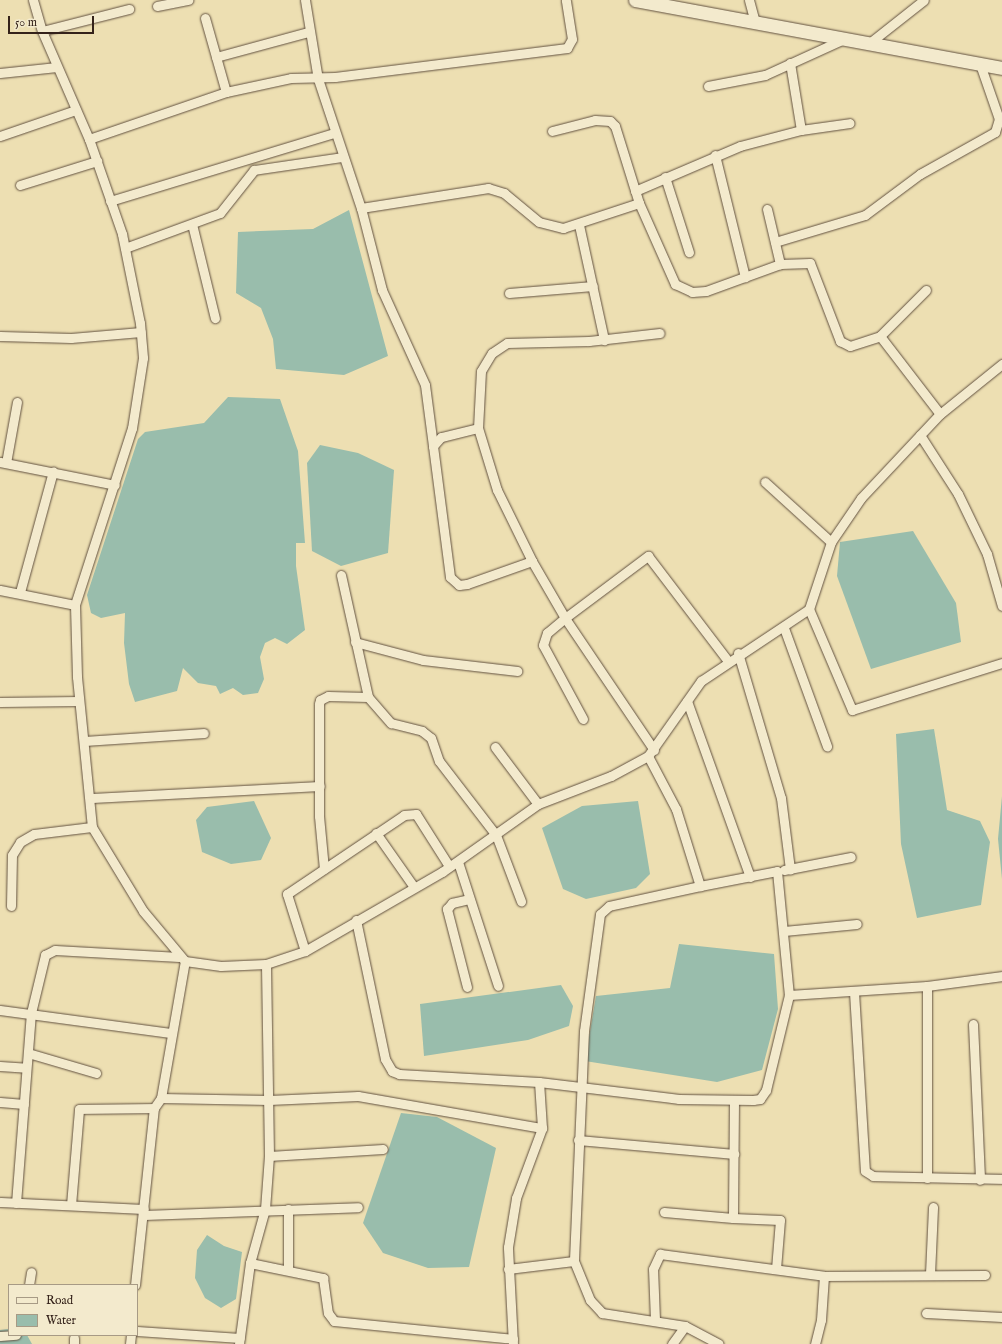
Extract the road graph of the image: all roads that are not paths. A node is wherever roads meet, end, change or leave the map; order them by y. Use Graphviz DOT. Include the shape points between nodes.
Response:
graph roads {
  1 [pos="33,0"];
  2 [pos="188,0"];
  3 [pos="304,0"];
  4 [pos="566,0"];
  5 [pos="635,0"];
  6 [pos="749,0"];
  7 [pos="924,0"];
  8 [pos="688,5"];
  9 [pos="157,6"];
  10 [pos="129,9"];
  11 [pos="205,18"];
  12 [pos="755,22"];
  13 [pos="42,31"];
  14 [pos="308,32"];
  15 [pos="844,39"];
  16 [pos="872,41"];
  17 [pos="216,57"];
  18 [pos="790,63"];
  19 [pos="980,64"];
  20 [pos="57,67"];
  21 [pos="1002,68"];
  22 [pos="0,73"];
  23 [pos="318,79"];
  24 [pos="708,86"];
  25 [pos="226,92"];
  26 [pos="76,110"];
  27 [pos="850,122"];
  28 [pos="552,130"];
  29 [pos="801,130"];
  30 [pos="334,133"];
  31 [pos="0,136"];
  32 [pos="89,139"];
  33 [pos="716,155"];
  34 [pos="342,157"];
  35 [pos="97,161"];
  36 [pos="665,177"];
  37 [pos="20,185"];
  38 [pos="635,191"];
  39 [pos="110,201"];
  40 [pos="639,203"];
  41 [pos="361,208"];
  42 [pos="767,210"];
  43 [pos="192,224"];
  44 [pos="579,225"];
  45 [pos="775,242"];
  46 [pos="125,248"];
  47 [pos="689,252"];
  48 [pos="780,264"];
  49 [pos="745,277"];
  50 [pos="593,286"];
  51 [pos="926,290"];
  52 [pos="509,293"];
  53 [pos="215,318"];
  54 [pos="141,332"];
  55 [pos="660,332"];
  56 [pos="0,336"];
  57 [pos="880,336"];
  58 [pos="604,340"];
  59 [pos="1002,364"];
  60 [pos="18,402"];
  61 [pos="940,414"];
  62 [pos="478,428"];
  63 [pos="920,435"];
  64 [pos="433,446"];
  65 [pos="3,463"];
  66 [pos="53,472"];
  67 [pos="765,482"];
  68 [pos="115,485"];
  69 [pos="831,542"];
  70 [pos="532,561"];
  71 [pos="341,575"];
  72 [pos="0,590"];
  73 [pos="20,592"];
  74 [pos="74,606"];
  75 [pos="1002,606"];
  76 [pos="808,609"];
  77 [pos="565,618"];
  78 [pos="784,628"];
  79 [pos="355,642"];
  80 [pos="738,653"];
  81 [pos="728,661"];
  82 [pos="1002,663"];
  83 [pos="517,671"];
  84 [pos="368,697"];
  85 [pos="79,701"];
  86 [pos="687,701"];
  87 [pos="0,702"];
  88 [pos="583,719"];
  89 [pos="204,733"];
  90 [pos="85,741"];
  91 [pos="827,746"];
  92 [pos="495,747"];
  93 [pos="651,753"];
  94 [pos="320,786"];
  95 [pos="92,798"];
  96 [pos="538,804"];
  97 [pos="92,827"];
  98 [pos="376,833"];
  99 [pos="496,835"];
  100 [pos="851,857"];
  101 [pos="458,862"];
  102 [pos="449,866"];
  103 [pos="324,869"];
  104 [pos="790,869"];
  105 [pos="777,871"];
  106 [pos="750,876"];
  107 [pos="700,886"];
  108 [pos="414,887"];
  109 [pos="469,899"];
  110 [pos="521,900"];
  111 [pos="11,906"];
  112 [pos="356,920"];
  113 [pos="857,924"];
  114 [pos="784,931"];
  115 [pos="305,951"];
  116 [pos="182,959"];
  117 [pos="266,964"];
  118 [pos="1002,976"];
  119 [pos="498,986"];
  120 [pos="927,986"];
  121 [pos="467,987"];
  122 [pos="854,992"];
  123 [pos="789,995"];
  124 [pos="0,1010"];
  125 [pos="31,1013"];
  126 [pos="973,1024"];
  127 [pos="170,1033"];
  128 [pos="28,1053"];
  129 [pos="0,1066"];
  130 [pos="26,1068"];
  131 [pos="96,1073"];
  132 [pos="539,1082"];
  133 [pos="583,1087"];
  134 [pos="161,1098"];
  135 [pos="269,1100"];
  136 [pos="734,1101"];
  137 [pos="0,1102"];
  138 [pos="24,1104"];
  139 [pos="154,1108"];
  140 [pos="542,1128"];
  141 [pos="578,1140"];
  142 [pos="382,1149"];
  143 [pos="734,1154"];
  144 [pos="270,1156"];
  145 [pos="927,1178"];
  146 [pos="1002,1179"];
  147 [pos="980,1180"];
  148 [pos="0,1202"];
  149 [pos="16,1203"];
  150 [pos="72,1205"];
  151 [pos="358,1207"];
  152 [pos="933,1207"];
  153 [pos="265,1209"];
  154 [pos="288,1209"];
  155 [pos="144,1212"];
  156 [pos="664,1212"];
  157 [pos="733,1218"];
  158 [pos="574,1261"];
  159 [pos="250,1263"];
  160 [pos="508,1269"];
  161 [pos="776,1269"];
  162 [pos="288,1270"];
  163 [pos="30,1272"];
  164 [pos="930,1274"];
  165 [pos="985,1275"];
  166 [pos="824,1276"];
  167 [pos="28,1284"];
  168 [pos="135,1284"];
  169 [pos="926,1313"];
  170 [pos="1002,1317"];
  171 [pos="655,1320"];
  172 [pos="685,1326"];
  173 [pos="138,1331"];
  174 [pos="240,1341"];
  175 [pos="513,1342"];
  176 [pos="672,1344"];
  177 [pos="719,1344"];
  178 [pos="815,1344"];
  1 -- 13 [label="street"];
  2 -- 9 [label="street"];
  3 -- 14 [label="street"];
  4 -- 23 [label="street" via="572,39 567,48"];
  5 -- 8 [label="main road"];
  6 -- 12 [label="street"];
  7 -- 16 [label="street"];
  8 -- 12 [label="main road"];
  10 -- 13 [label="street"];
  11 -- 17 [label="street"];
  12 -- 15 [label="main road"];
  13 -- 20 [label="street"];
  14 -- 17 [label="street"];
  14 -- 23 [label="street"];
  15 -- 16 [label="main road"];
  15 -- 18 [label="street"];
  16 -- 19 [label="main road"];
  17 -- 25 [label="street"];
  18 -- 24 [label="street" via="754,78"];
  18 -- 29 [label="street"];
  19 -- 21 [label="main road"];
  19 -- 45 [label="street" via="1000,119 995,132 920,174 865,214"];
  20 -- 22 [label="street"];
  20 -- 26 [label="street"];
  23 -- 25 [label="street" via="291,78"];
  23 -- 30 [label="street"];
  25 -- 32 [label="street"];
  26 -- 31 [label="street"];
  26 -- 32 [label="street"];
  27 -- 29 [label="street"];
  28 -- 38 [label="street" via="595,120 610,121 619,134"];
  29 -- 33 [label="street"];
  30 -- 34 [label="street"];
  30 -- 39 [label="street"];
  32 -- 35 [label="street"];
  33 -- 36 [label="street"];
  33 -- 49 [label="street"];
  34 -- 41 [label="street"];
  34 -- 43 [label="street" via="254,170 220,213"];
  35 -- 37 [label="street"];
  35 -- 39 [label="street"];
  36 -- 38 [label="street"];
  36 -- 47 [label="street"];
  38 -- 40 [label="street"];
  39 -- 46 [label="street"];
  40 -- 44 [label="street"];
  40 -- 49 [label="street" via="674,284 692,292 706,291"];
  41 -- 44 [label="street" via="488,188 504,193 539,222 562,228"];
  41 -- 64 [label="street" via="382,290 425,385"];
  42 -- 45 [label="street"];
  43 -- 46 [label="street"];
  43 -- 53 [label="street"];
  44 -- 50 [label="street"];
  45 -- 48 [label="street"];
  46 -- 54 [label="street"];
  48 -- 49 [label="street"];
  48 -- 57 [label="street" via="803,261 814,268 835,336 844,344"];
  50 -- 52 [label="street"];
  50 -- 58 [label="street"];
  51 -- 57 [label="street"];
  54 -- 56 [label="street" via="71,338"];
  54 -- 68 [label="street" via="141,388"];
  55 -- 58 [label="street"];
  57 -- 61 [label="street"];
  58 -- 62 [label="street" via="507,343 500,347 481,371"];
  59 -- 61 [label="street"];
  60 -- 65 [label="street"];
  61 -- 63 [label="street"];
  62 -- 64 [label="street" via="440,437"];
  62 -- 70 [label="street" via="497,490"];
  63 -- 69 [label="street" via="861,498"];
  63 -- 75 [label="street" via="958,494 980,540"];
  64 -- 70 [label="street" via="444,551 453,581 468,584"];
  65 -- 66 [label="street"];
  66 -- 68 [label="street"];
  66 -- 73 [label="street"];
  67 -- 69 [label="street"];
  68 -- 74 [label="street"];
  69 -- 76 [label="street"];
  70 -- 77 [label="street"];
  71 -- 79 [label="street"];
  72 -- 73 [label="street"];
  73 -- 74 [label="street"];
  74 -- 85 [label="street"];
  76 -- 78 [label="street"];
  76 -- 82 [label="street" via="852,710"];
  77 -- 81 [label="street" via="648,556"];
  77 -- 88 [label="street" via="547,633 543,645"];
  77 -- 93 [label="street"];
  78 -- 80 [label="street"];
  78 -- 91 [label="street"];
  79 -- 83 [label="street" via="423,660"];
  79 -- 84 [label="street"];
  80 -- 81 [label="street"];
  80 -- 104 [label="street" via="781,798"];
  81 -- 86 [label="street" via="701,682"];
  84 -- 94 [label="street" via="320,700"];
  84 -- 99 [label="street" via="391,723 427,735 439,761"];
  85 -- 87 [label="street"];
  85 -- 90 [label="street"];
  86 -- 93 [label="street"];
  86 -- 106 [label="street"];
  89 -- 90 [label="street"];
  90 -- 95 [label="street"];
  92 -- 96 [label="street"];
  93 -- 96 [label="street" via="612,776"];
  93 -- 107 [label="street" via="676,809"];
  94 -- 95 [label="street"];
  94 -- 103 [label="street"];
  95 -- 97 [label="street"];
  96 -- 99 [label="street"];
  97 -- 111 [label="street" via="34,834 20,842 12,854"];
  97 -- 116 [label="street" via="143,911"];
  98 -- 102 [label="street" via="413,812"];
  98 -- 103 [label="street"];
  98 -- 108 [label="street"];
  99 -- 101 [label="street"];
  99 -- 110 [label="street"];
  100 -- 104 [label="street"];
  101 -- 102 [label="street"];
  101 -- 109 [label="street"];
  102 -- 108 [label="street"];
  103 -- 115 [label="street" via="287,894"];
  104 -- 105 [label="street"];
  105 -- 106 [label="street"];
  105 -- 114 [label="street"];
  106 -- 107 [label="street"];
  107 -- 133 [label="street" via="609,906 600,914 584,1031"];
  108 -- 112 [label="street"];
  109 -- 119 [label="street"];
  109 -- 121 [label="street" via="447,909"];
  112 -- 115 [label="street"];
  112 -- 132 [label="street" via="385,1060 392,1071"];
  113 -- 114 [label="street"];
  114 -- 123 [label="street"];
  115 -- 117 [label="street"];
  116 -- 117 [label="street" via="221,966"];
  116 -- 125 [label="street" via="48,952 41,962"];
  116 -- 127 [label="street"];
  117 -- 135 [label="street"];
  118 -- 120 [label="street"];
  120 -- 122 [label="street"];
  120 -- 145 [label="street"];
  122 -- 123 [label="street"];
  122 -- 145 [label="street" via="865,1171 873,1176"];
  123 -- 136 [label="street" via="766,1090 760,1098"];
  124 -- 125 [label="street"];
  125 -- 127 [label="street"];
  125 -- 128 [label="street"];
  126 -- 147 [label="street"];
  127 -- 134 [label="street"];
  128 -- 130 [label="street"];
  128 -- 131 [label="street"];
  129 -- 130 [label="street"];
  130 -- 138 [label="street"];
  132 -- 133 [label="street"];
  132 -- 140 [label="street"];
  133 -- 136 [label="street" via="679,1100"];
  133 -- 141 [label="street"];
  134 -- 135 [label="street"];
  134 -- 139 [label="street"];
  135 -- 140 [label="street" via="358,1096"];
  135 -- 144 [label="street"];
  136 -- 143 [label="street"];
  137 -- 138 [label="street"];
  138 -- 149 [label="street"];
  139 -- 150 [label="street" via="79,1109"];
  139 -- 155 [label="street"];
  140 -- 160 [label="street" via="516,1198"];
  141 -- 143 [label="street"];
  141 -- 158 [label="street"];
  142 -- 144 [label="street"];
  143 -- 157 [label="street"];
  144 -- 153 [label="street"];
  145 -- 147 [label="street"];
  146 -- 147 [label="street"];
  148 -- 149 [label="street"];
  149 -- 150 [label="street"];
  150 -- 155 [label="street"];
  151 -- 154 [label="street"];
  152 -- 164 [label="street"];
  153 -- 154 [label="street"];
  153 -- 155 [label="street"];
  153 -- 159 [label="street"];
  154 -- 162 [label="street"];
  155 -- 168 [label="street"];
  156 -- 157 [label="street"];
  157 -- 161 [label="street" via="780,1220"];
  158 -- 160 [label="street"];
  158 -- 171 [label="street" via="596,1308 613,1315"];
  159 -- 162 [label="street"];
  159 -- 174 [label="street"];
  160 -- 175 [label="street"];
  161 -- 166 [label="street"];
  161 -- 171 [label="street" via="660,1254 653,1269"];
  162 -- 175 [label="street" via="323,1278 328,1313 334,1321"];
  163 -- 167 [label="street"];
  164 -- 165 [label="street"];
  164 -- 166 [label="street"];
  166 -- 178 [label="street" via="821,1320"];
  169 -- 170 [label="street"];
  171 -- 172 [label="street"];
  172 -- 176 [label="street"];
  172 -- 177 [label="street"];
  173 -- 174 [label="street"];
}
